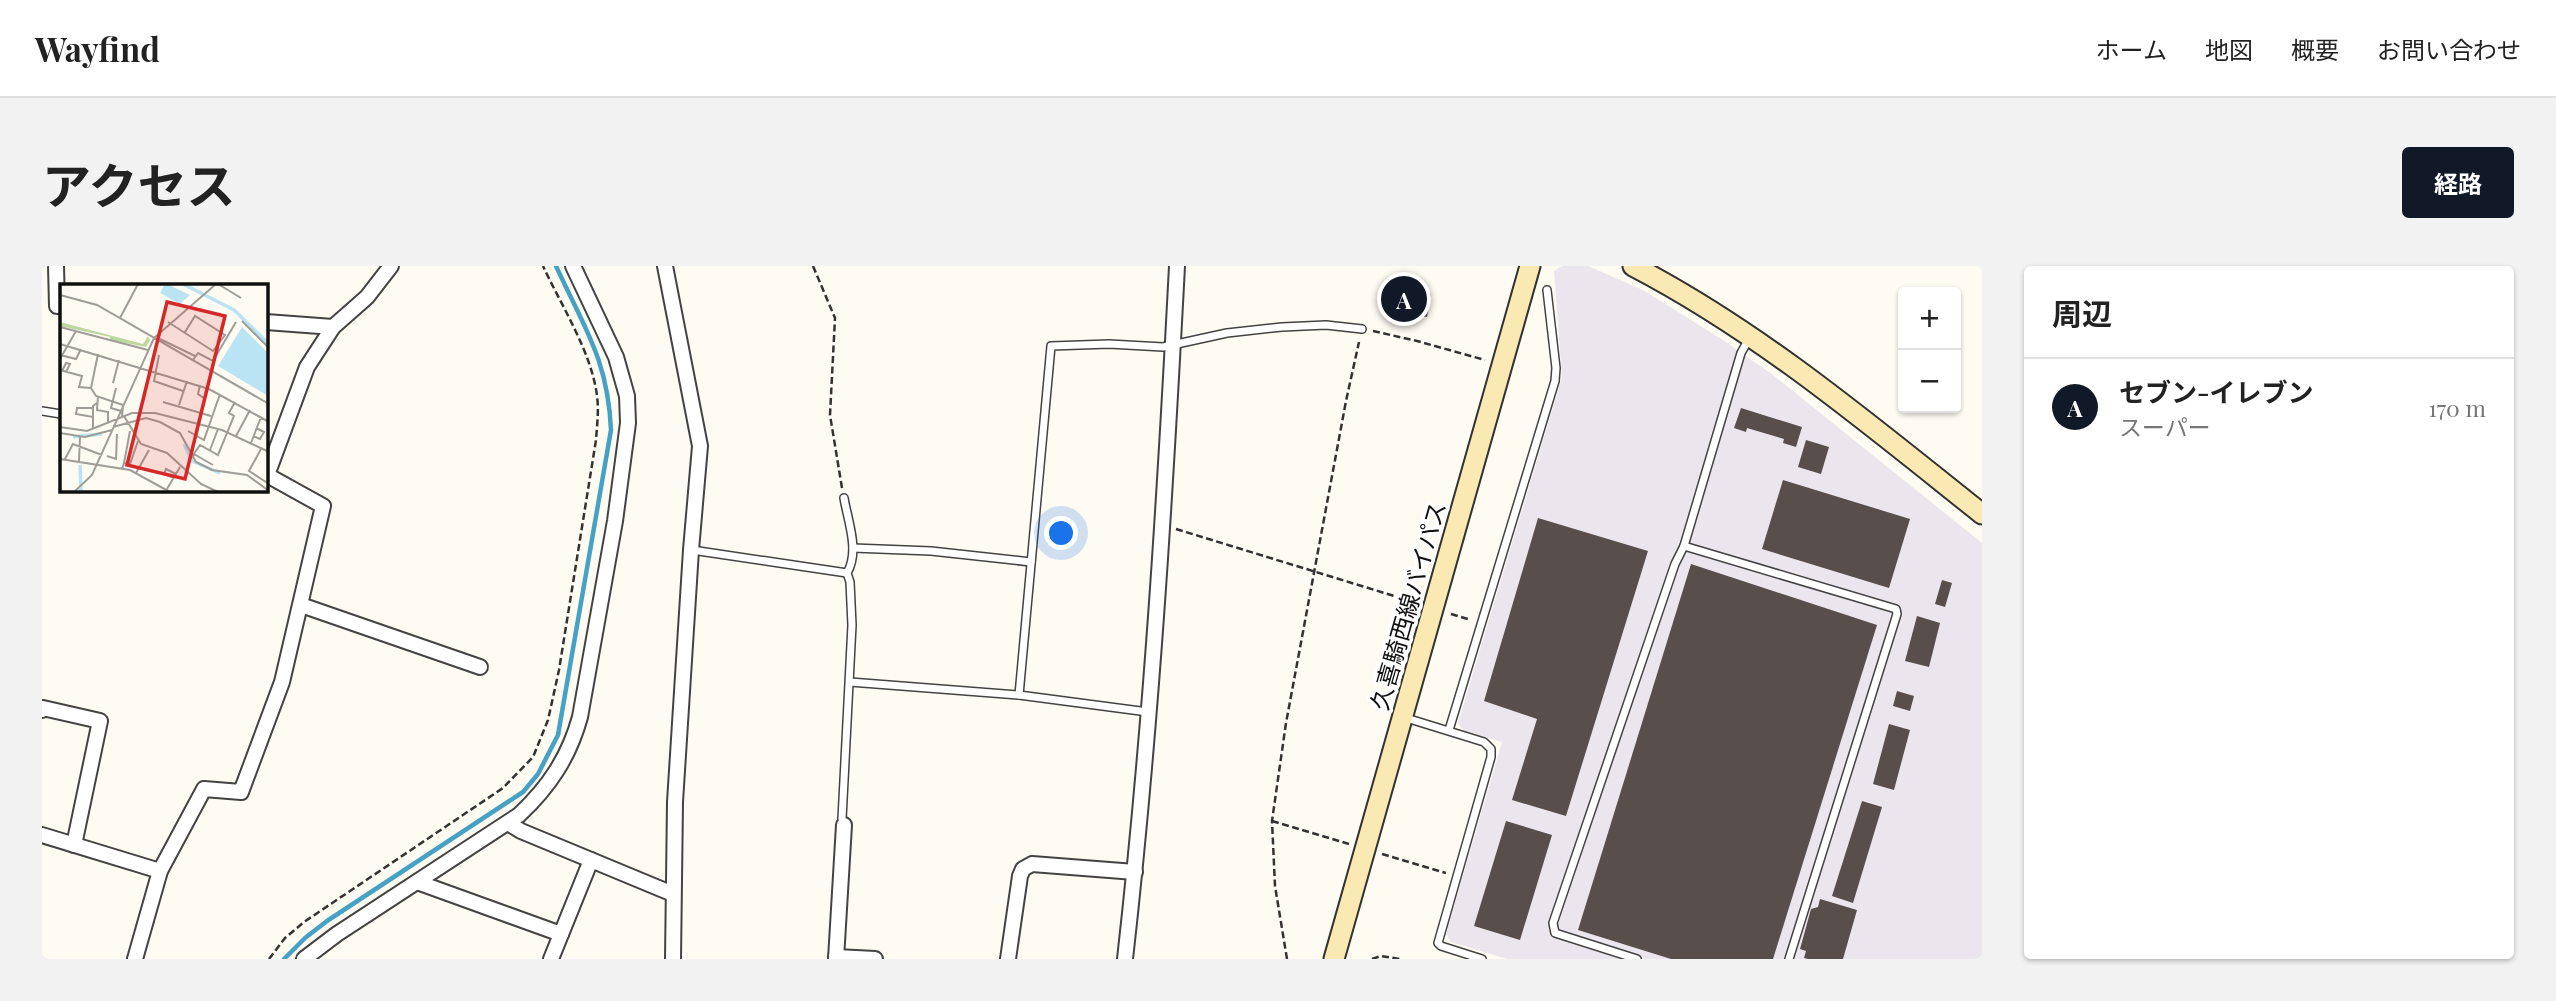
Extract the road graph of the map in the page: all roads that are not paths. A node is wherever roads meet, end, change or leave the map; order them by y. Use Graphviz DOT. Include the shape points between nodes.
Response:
graph roads {
  1 [pos="56,266"];
  2 [pos="391,266"];
  3 [pos="573,266"];
  4 [pos="665,266"];
  5 [pos="1177,266"];
  6 [pos="1530,266"];
  7 [pos="1633,266"];
  8 [pos="1547,290"];
  9 [pos="60,306"];
  10 [pos="268,322"];
  11 [pos="333,327"];
  12 [pos="1362,329"];
  13 [pos="1750,336"];
  14 [pos="1173,345"];
  15 [pos="42,411"];
  16 [pos="60,414"];
  17 [pos="268,470"];
  18 [pos="268,476"];
  19 [pos="844,498"];
  20 [pos="1982,514"];
  21 [pos="1684,546"];
  22 [pos="853,548"];
  23 [pos="691,550"];
  24 [pos="1031,562"];
  25 [pos="847,573"];
  26 [pos="301,605"];
  27 [pos="480,667"];
  28 [pos="850,682"];
  29 [pos="1019,695"];
  30 [pos="42,710"];
  31 [pos="1149,712"];
  32 [pos="1403,717"];
  33 [pos="1449,730"];
  34 [pos="508,823"];
  35 [pos="844,825"];
  36 [pos="42,835"];
  37 [pos="74,845"];
  38 [pos="591,860"];
  39 [pos="160,871"];
  40 [pos="1135,872"];
  41 [pos="417,882"];
  42 [pos="673,894"];
  43 [pos="561,934"];
  44 [pos="836,958"];
  45 [pos="135,959"];
  46 [pos="304,959"];
  47 [pos="551,959"];
  48 [pos="673,959"];
  49 [pos="876,959"];
  50 [pos="1008,959"];
  51 [pos="1125,959"];
  52 [pos="1334,959"];
  53 [pos="1482,959"];
  54 [pos="1637,959"];
  55 [pos="1789,959"];
  1 -- 9 [label="street"];
  2 -- 11 [label="street" via="367,297"];
  3 -- 34 [label="street" via="615,357 627,396 628,423 615,521 574,741 535,800"];
  4 -- 23 [label="street" via="700,446"];
  5 -- 14 [label="street"];
  6 -- 32 [label="main road, 久喜騎西線バイパス"];
  7 -- 13 [label="main road"];
  8 -- 33 [label="lane" via="1555,381"];
  10 -- 11 [label="street"];
  11 -- 17 [label="street" via="307,368"];
  12 -- 14 [label="lane" via="1282,327"];
  13 -- 20 [label="main road"];
  13 -- 21 [label="lane"];
  14 -- 24 [label="lane" via="1051,346"];
  14 -- 31 [label="street"];
  15 -- 16 [label="lane"];
  18 -- 26 [label="street" via="323,506"];
  19 -- 22 [label="lane"];
  21 -- 54 [label="lane" via="1553,923 1555,933"];
  21 -- 55 [label="lane" via="1896,609"];
  22 -- 24 [label="lane"];
  22 -- 25 [label="lane"];
  23 -- 25 [label="lane"];
  23 -- 42 [label="street"];
  24 -- 29 [label="lane"];
  25 -- 28 [label="lane" via="852,625"];
  26 -- 27 [label="street"];
  26 -- 39 [label="street" via="282,682 241,792 204,789"];
  28 -- 29 [label="lane"];
  28 -- 35 [label="lane"];
  29 -- 31 [label="lane"];
  30 -- 37 [label="street" via="100,721"];
  31 -- 40 [label="street"];
  32 -- 33 [label="lane"];
  32 -- 52 [label="main road, 久喜騎西線バイパス"];
  33 -- 53 [label="lane" via="1484,743 1491,749 1491,757 1438,943"];
  34 -- 38 [label="street"];
  34 -- 41 [label="street"];
  35 -- 44 [label="street"];
  36 -- 37 [label="street"];
  37 -- 39 [label="street"];
  38 -- 42 [label="street"];
  38 -- 43 [label="street"];
  39 -- 45 [label="street"];
  40 -- 50 [label="street" via="1027,866 1020,876"];
  40 -- 51 [label="street"];
  41 -- 43 [label="street"];
  41 -- 46 [label="street"];
  42 -- 48 [label="street"];
  43 -- 47 [label="street"];
  44 -- 49 [label="street"];
}
